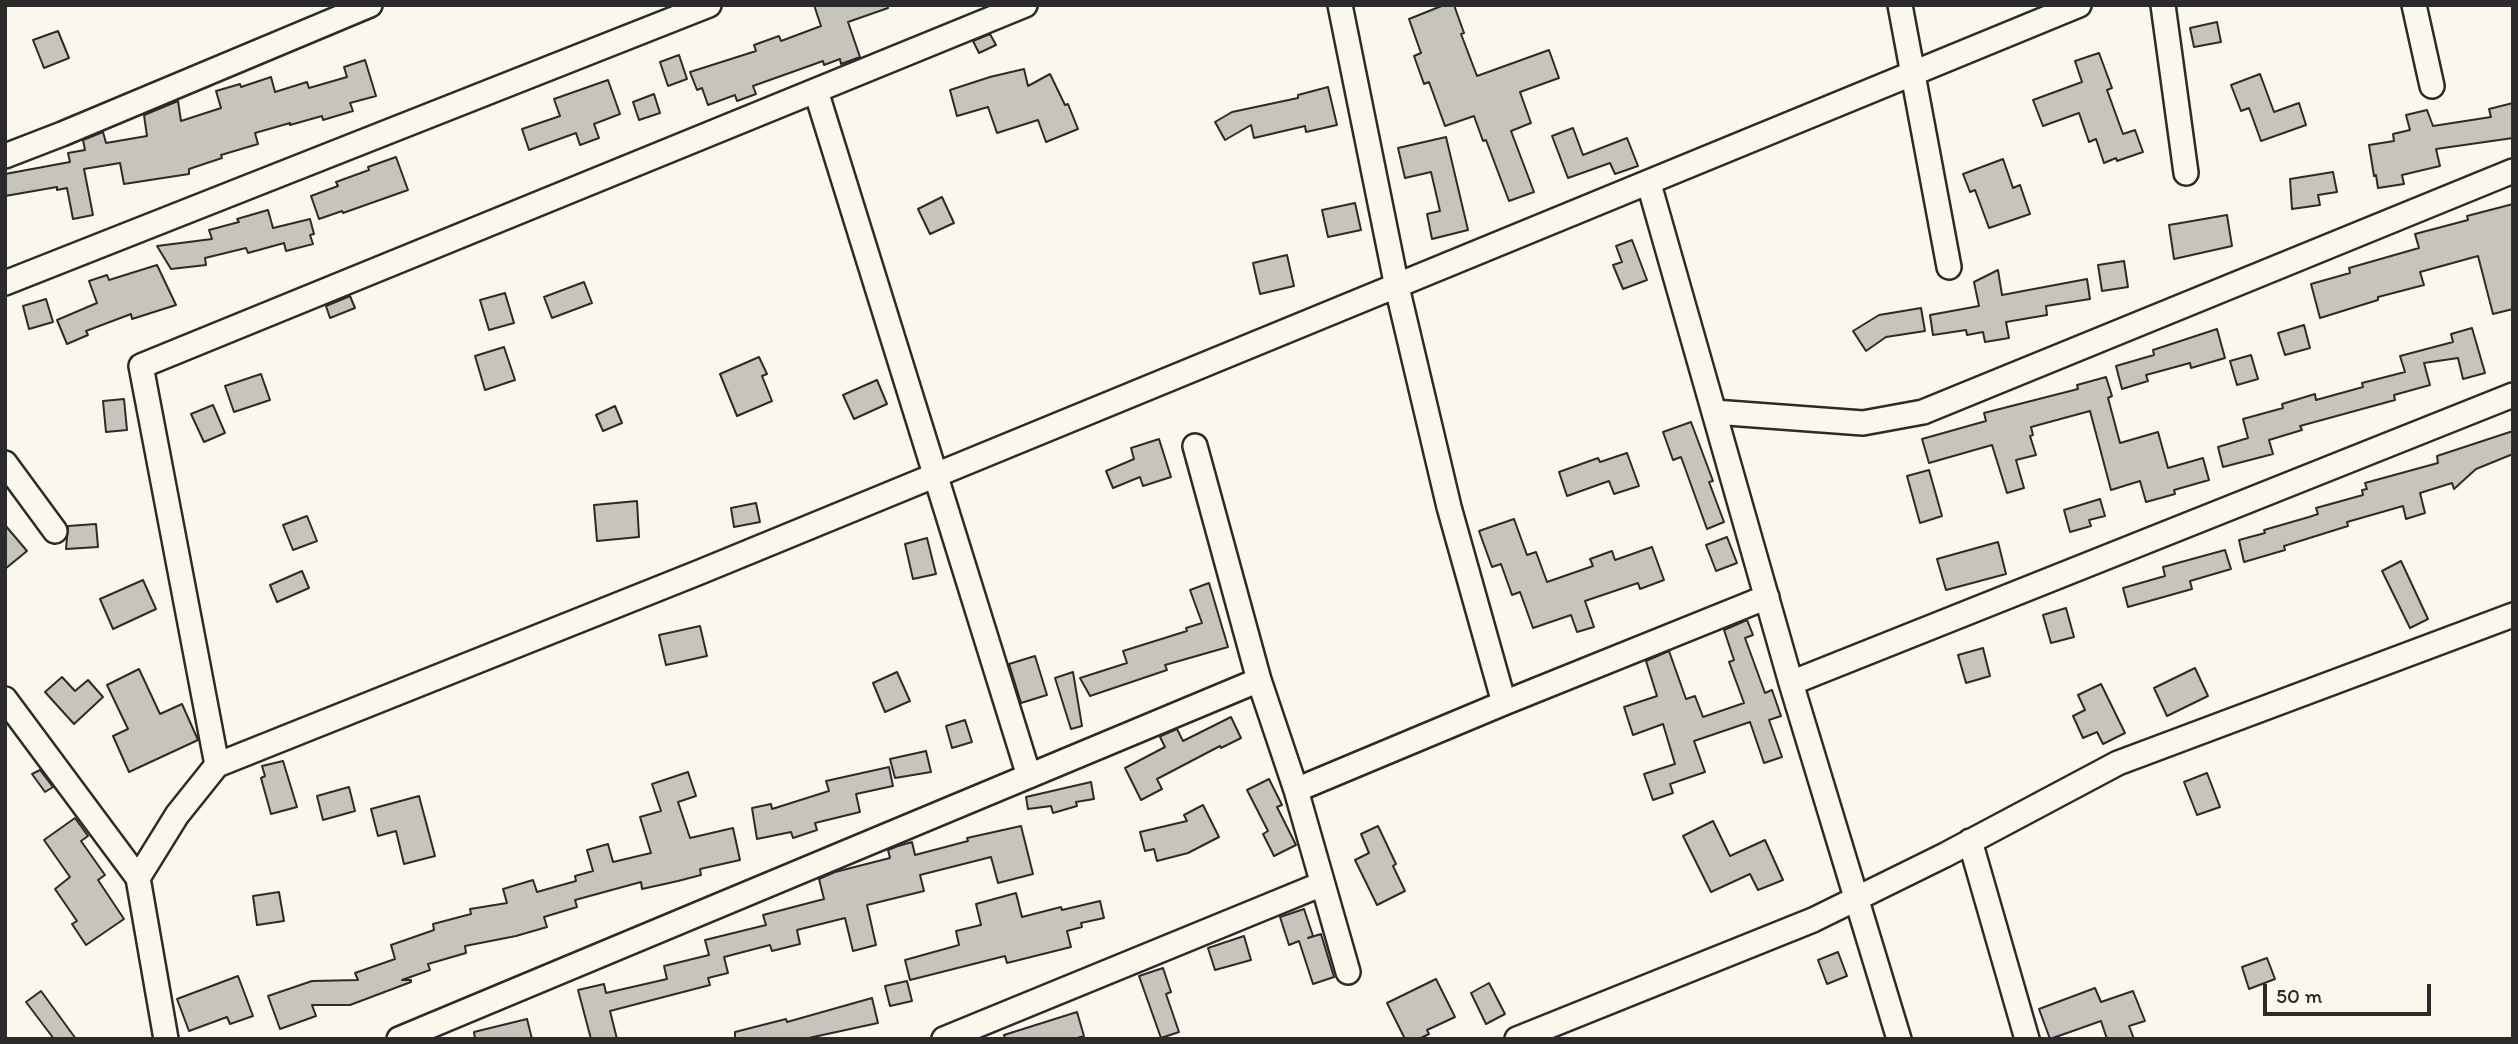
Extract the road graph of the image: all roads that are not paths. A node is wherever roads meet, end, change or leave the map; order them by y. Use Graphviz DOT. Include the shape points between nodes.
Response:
graph roads {
  1 [pos="370,5"];
  2 [pos="709,5"];
  3 [pos="1026,5"];
  4 [pos="1340,5"];
  5 [pos="1900,5"];
  6 [pos="2080,5"];
  7 [pos="2163,5"];
  8 [pos="2414,5"];
  9 [pos="1913,75"];
  10 [pos="2432,86"];
  11 [pos="816,91"];
  12 [pos="5,156"];
  13 [pos="2513,171"];
  14 [pos="2186,173"];
  15 [pos="1649,184"];
  16 [pos="1950,267"];
  17 [pos="5,283"];
  18 [pos="1397,287"];
  19 [pos="2513,395"];
  20 [pos="1714,412"];
  21 [pos="1195,446"];
  22 [pos="5,463"];
  23 [pos="935,474"];
  24 [pos="55,531"];
  25 [pos="1767,597"];
  26 [pos="2513,615"];
  27 [pos="1259,680"];
  28 [pos="1791,683"];
  29 [pos="5,699"];
  30 [pos="1504,703"];
  31 [pos="217,765"];
  32 [pos="1029,776"];
  33 [pos="1296,790"];
  34 [pos="1970,841"];
  35 [pos="138,878"];
  36 [pos="1322,884"];
  37 [pos="1856,899"];
  38 [pos="1348,972"];
  39 [pos="166,1039"];
  40 [pos="399,1039"];
  41 [pos="944,1039"];
  42 [pos="1517,1039"];
  43 [pos="1899,1039"];
  44 [pos="2027,1039"];
  1 -- 12 [label="street"];
  2 -- 17 [label="street"];
  3 -- 11 [label="street"];
  4 -- 18 [label="street"];
  5 -- 9 [label="street"];
  6 -- 9 [label="street"];
  7 -- 14 [label="street"];
  8 -- 10 [label="street"];
  9 -- 15 [label="street"];
  9 -- 16 [label="street"];
  11 -- 23 [label="street"];
  11 -- 31 [label="street" via="141,366"];
  13 -- 20 [label="street" via="1923,412 1863,423"];
  15 -- 18 [label="street"];
  15 -- 20 [label="street"];
  18 -- 23 [label="street"];
  18 -- 30 [label="street" via="1449,507"];
  19 -- 28 [label="street"];
  20 -- 25 [label="street"];
  21 -- 27 [label="street"];
  22 -- 24 [label="street"];
  23 -- 31 [label="street"];
  23 -- 32 [label="street"];
  25 -- 28 [label="street"];
  25 -- 30 [label="street"];
  26 -- 34 [label="street" via="2118,764"];
  27 -- 32 [label="street"];
  27 -- 33 [label="street"];
  28 -- 37 [label="street"];
  29 -- 35 [label="street"];
  30 -- 33 [label="street"];
  31 -- 35 [label="street" via="177,816"];
  32 -- 40 [label="street"];
  33 -- 36 [label="street"];
  34 -- 37 [label="street"];
  34 -- 44 [label="street"];
  35 -- 39 [label="street"];
  36 -- 38 [label="street"];
  36 -- 41 [label="street"];
  37 -- 42 [label="street"];
  37 -- 43 [label="street"];
}
